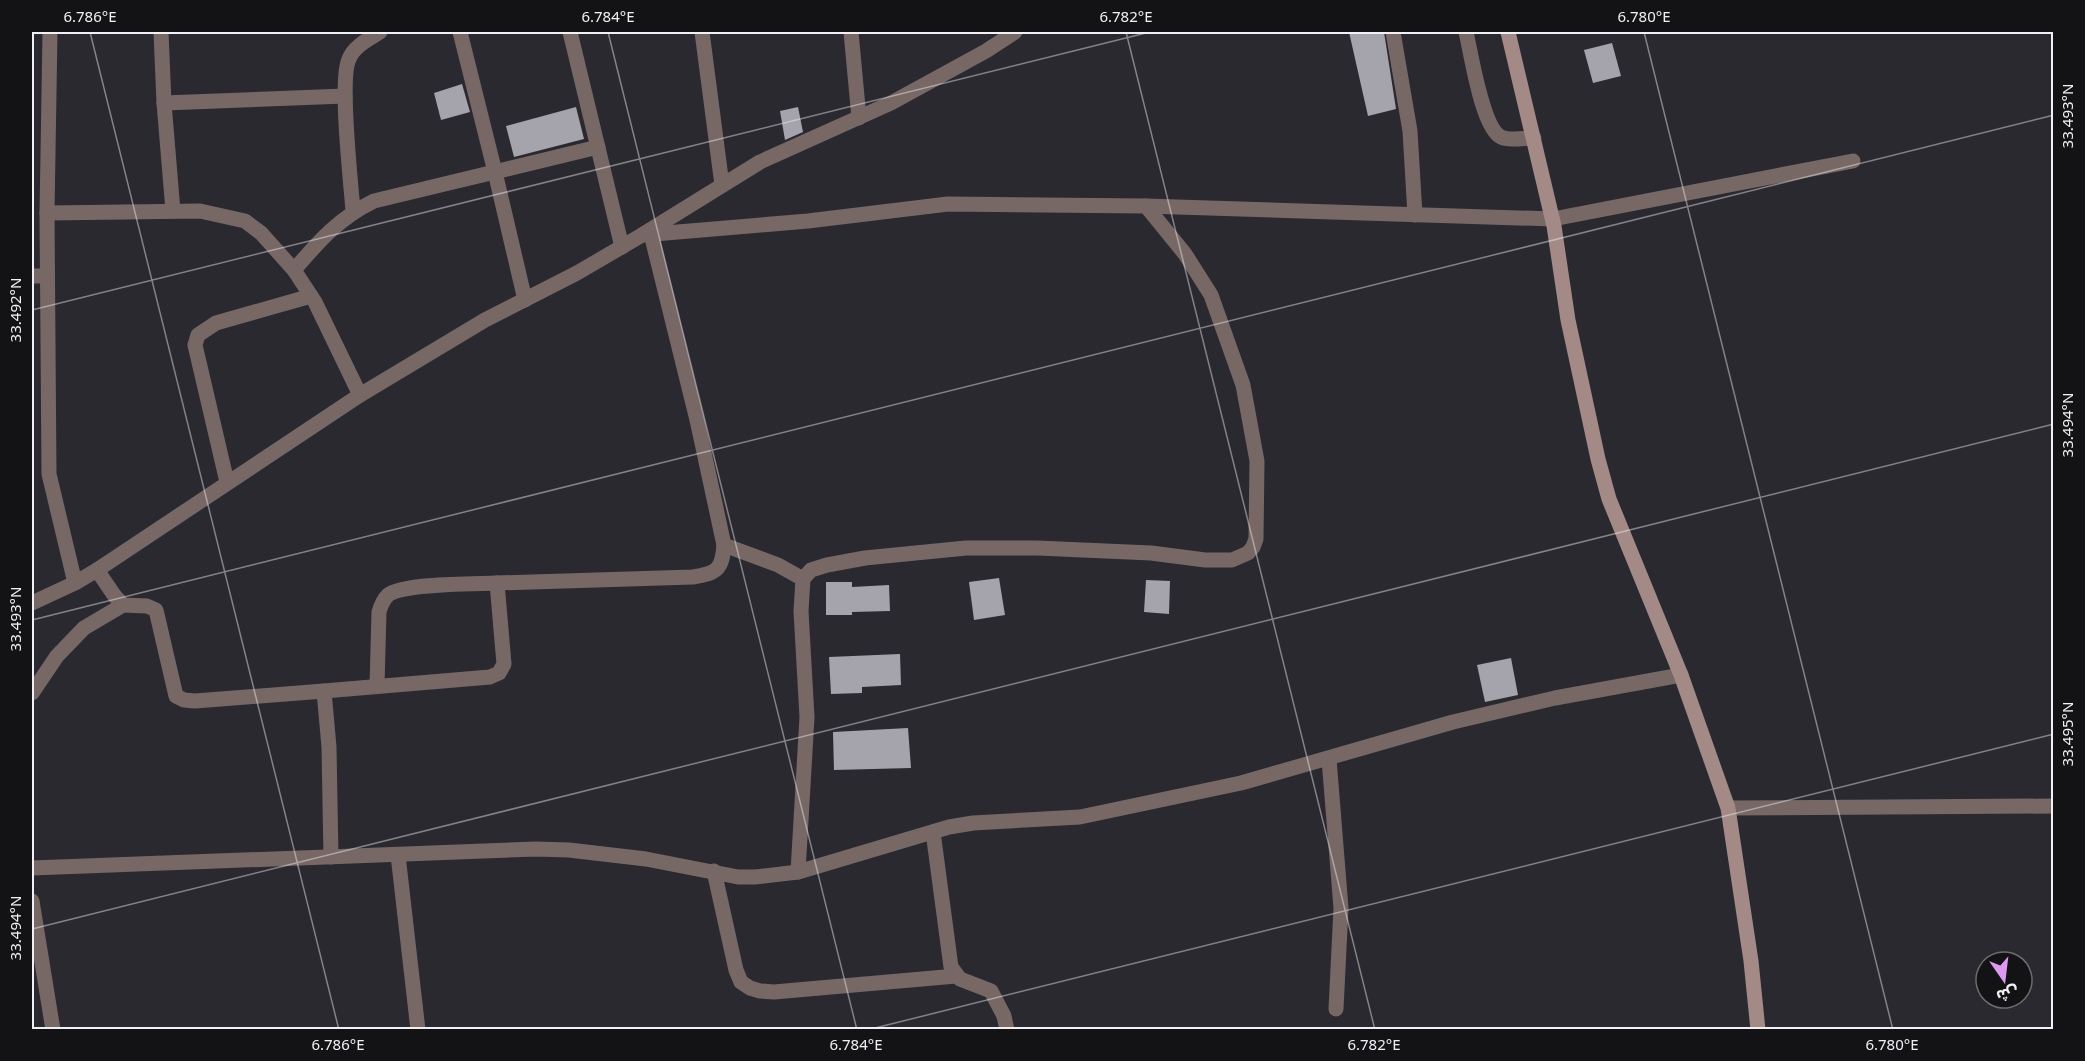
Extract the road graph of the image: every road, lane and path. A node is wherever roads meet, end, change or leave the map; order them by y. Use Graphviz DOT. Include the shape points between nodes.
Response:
graph roads {
  1 [pos="50,32"];
  2 [pos="161,32"];
  3 [pos="380,32"];
  4 [pos="460,32"];
  5 [pos="570,32"];
  6 [pos="702,32"];
  7 [pos="851,32"];
  8 [pos="1015,32"];
  9 [pos="1394,32"];
  10 [pos="1466,32"];
  11 [pos="1509,32"];
  12 [pos="345,96"];
  13 [pos="164,103"];
  14 [pos="859,118"];
  15 [pos="1534,138"];
  16 [pos="598,147"];
  17 [pos="1853,161"];
  18 [pos="495,172"];
  19 [pos="722,185"];
  20 [pos="1146,206"];
  21 [pos="173,211"];
  22 [pos="353,211"];
  23 [pos="47,213"];
  24 [pos="1415,215"];
  25 [pos="1553,219"];
  26 [pos="647,235"];
  27 [pos="622,247"];
  28 [pos="294,270"];
  29 [pos="32,276"];
  30 [pos="47,276"];
  31 [pos="311,296"];
  32 [pos="525,300"];
  33 [pos="360,395"];
  34 [pos="227,482"];
  35 [pos="724,545"];
  36 [pos="97,570"];
  37 [pos="803,579"];
  38 [pos="75,583"];
  39 [pos="497,583"];
  40 [pos="32,603"];
  41 [pos="123,605"];
  42 [pos="1681,675"];
  43 [pos="377,686"];
  44 [pos="324,691"];
  45 [pos="32,693"];
  46 [pos="1329,759"];
  47 [pos="2054,806"];
  48 [pos="1728,808"];
  49 [pos="933,831"];
  50 [pos="398,855"];
  51 [pos="331,857"];
  52 [pos="32,868"];
  53 [pos="714,872"];
  54 [pos="798,872"];
  55 [pos="32,901"];
  56 [pos="956,976"];
  57 [pos="1336,1009"];
  58 [pos="53,1029"];
  59 [pos="418,1029"];
  60 [pos="1007,1029"];
  61 [pos="1758,1029"];
  1 -- 23 [label="street"];
  2 -- 13 [label="street"];
  3 -- 12 [label="street" via="357,47 349,58"];
  4 -- 18 [label="street"];
  5 -- 16 [label="street"];
  6 -- 19 [label="street"];
  7 -- 14 [label="street"];
  8 -- 14 [label="street"];
  9 -- 24 [label="street" via="1410,131"];
  10 -- 15 [label="street" via="1484,112 1493,130 1502,138"];
  11 -- 15 [label="street"];
  12 -- 13 [label="street"];
  12 -- 22 [label="street"];
  13 -- 21 [label="street"];
  14 -- 19 [label="street" via="760,162"];
  15 -- 25 [label="street"];
  16 -- 18 [label="street"];
  16 -- 27 [label="street"];
  17 -- 25 [label="street"];
  18 -- 22 [label="street" via="374,201"];
  18 -- 32 [label="street"];
  19 -- 26 [label="street"];
  20 -- 24 [label="street"];
  20 -- 26 [label="street" via="948,204"];
  20 -- 37 [label="street" via="1185,254 1211,295 1243,386 1257,461 1256,539 1248,553 1232,560 1205,560 1152,553 966,548 827,565 811,570"];
  21 -- 23 [label="street"];
  21 -- 28 [label="street" via="200,210 245,221"];
  22 -- 28 [label="street"];
  23 -- 30 [label="street"];
  24 -- 25 [label="street"];
  25 -- 42 [label="street" via="1568,320 1609,499"];
  26 -- 27 [label="street"];
  26 -- 35 [label="street" via="697,420"];
  27 -- 32 [label="street"];
  28 -- 31 [label="street"];
  29 -- 30 [label="street"];
  30 -- 38 [label="street" via="49,474"];
  31 -- 33 [label="street"];
  31 -- 34 [label="street" via="216,323 198,335 195,345"];
  32 -- 33 [label="street"];
  33 -- 34 [label="street"];
  34 -- 36 [label="street"];
  35 -- 37 [label="street"];
  35 -- 39 [label="street" via="717,570 709,575"];
  36 -- 38 [label="street"];
  36 -- 41 [label="street"];
  37 -- 54 [label="street" via="807,717"];
  38 -- 40 [label="street"];
  39 -- 43 [label="street" via="389,594 379,612"];
  39 -- 43 [label="street" via="504,664 499,673 490,677"];
  41 -- 44 [label="street" via="156,610 176,696 184,700"];
  41 -- 45 [label="street" via="84,628 57,656"];
  42 -- 46 [label="street" via="1453,722"];
  42 -- 48 [label="street"];
  43 -- 44 [label="street"];
  44 -- 51 [label="street" via="330,758"];
  46 -- 49 [label="street" via="1241,783 1080,818 973,823"];
  46 -- 57 [label="street" via="1341,908"];
  47 -- 48 [label="street"];
  48 -- 61 [label="street"];
  49 -- 54 [label="street"];
  49 -- 56 [label="street" via="949,959"];
  50 -- 51 [label="street"];
  50 -- 53 [label="street" via="569,850"];
  50 -- 59 [label="street"];
  51 -- 52 [label="street"];
  53 -- 54 [label="street" via="738,877"];
  53 -- 56 [label="street" via="736,970 741,982 750,988 760,992 792,992"];
  55 -- 58 [label="street"];
  56 -- 60 [label="street" via="991,991"];
}
